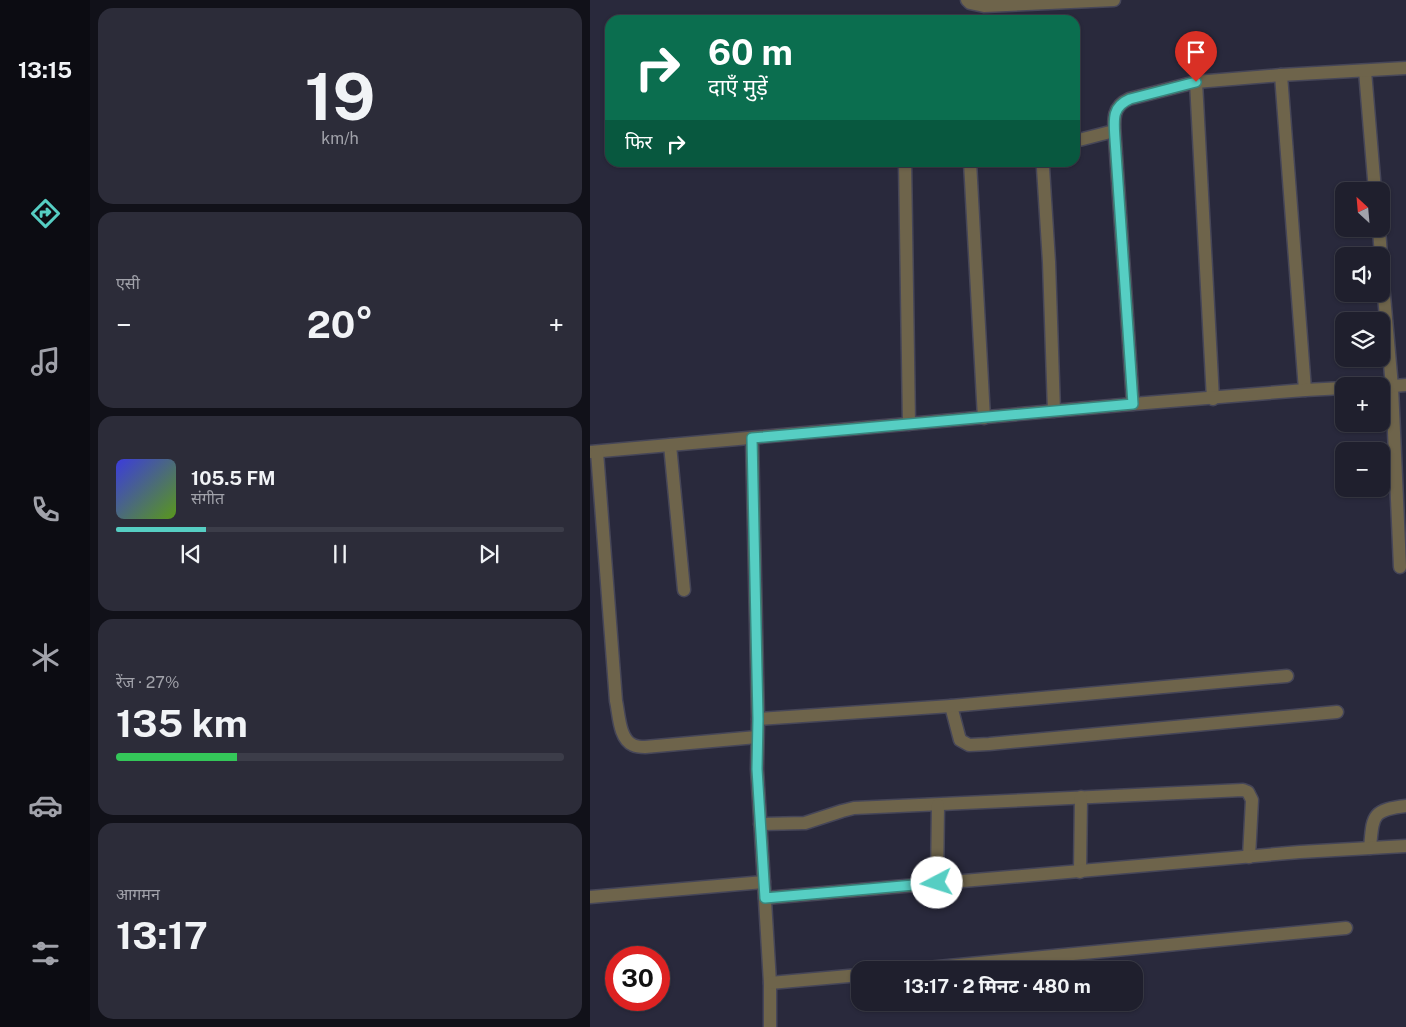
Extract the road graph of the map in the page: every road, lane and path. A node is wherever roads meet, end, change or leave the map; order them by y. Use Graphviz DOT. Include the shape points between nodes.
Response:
graph roads {
  1 [pos="967,0"];
  2 [pos="1114,0"];
  3 [pos="1051,2"];
  4 [pos="1406,68"];
  5 [pos="1365,71"];
  6 [pos="1281,75"];
  7 [pos="1196,82"];
  8 [pos="1114,131"];
  9 [pos="1080,140"];
  10 [pos="905,167"];
  11 [pos="970,167"];
  12 [pos="1043,167"];
  13 [pos="1374,182"];
  14 [pos="1383,302"];
  15 [pos="1387,377"];
  16 [pos="1406,385"];
  17 [pos="1390,387"];
  18 [pos="1335,388"];
  19 [pos="1305,390"];
  20 [pos="1213,398"];
  21 [pos="1133,404"];
  22 [pos="1054,411"];
  23 [pos="984,418"];
  24 [pos="910,424"];
  25 [pos="1390,429"];
  26 [pos="752,438"];
  27 [pos="670,445"];
  28 [pos="593,452"];
  29 [pos="1400,567"];
  30 [pos="684,590"];
  31 [pos="1287,676"];
  32 [pos="951,706"];
  33 [pos="1337,712"];
  34 [pos="758,719"];
  35 [pos="758,737"];
  36 [pos="1081,798"];
  37 [pos="938,805"];
  38 [pos="1406,806"];
  39 [pos="760,824"];
  40 [pos="1406,846"];
  41 [pos="1370,848"];
  42 [pos="1250,858"];
  43 [pos="1080,872"];
  44 [pos="764,882"];
  45 [pos="937,883"];
  46 [pos="590,897"];
  47 [pos="765,898"];
  48 [pos="1346,928"];
  49 [pos="1001,961"];
  50 [pos="851,975"];
  51 [pos="770,983"];
  52 [pos="770,1027"];
  1 -- 3 [label="street" via="984,6"];
  2 -- 3 [label="street"];
  4 -- 5 [label="street"];
  5 -- 6 [label="street"];
  5 -- 13 [label="street"];
  6 -- 7 [label="street"];
  6 -- 19 [label="street"];
  7 -- 8 [label="street" via="1121,103 1117,108"];
  7 -- 20 [label="street"];
  8 -- 9 [label="street"];
  8 -- 21 [label="street"];
  10 -- 24 [label="street"];
  11 -- 23 [label="street"];
  12 -- 22 [label="street"];
  14 -- 15 [label="street"];
  16 -- 17 [label="street"];
  18 -- 19 [label="street"];
  19 -- 20 [label="street"];
  20 -- 21 [label="street"];
  21 -- 22 [label="street"];
  22 -- 23 [label="street"];
  23 -- 24 [label="street"];
  24 -- 26 [label="street"];
  25 -- 29 [label="street"];
  26 -- 27 [label="street"];
  26 -- 34 [label="street"];
  27 -- 28 [label="street"];
  27 -- 30 [label="street"];
  28 -- 35 [label="street" via="616,701 625,738 632,745 645,747"];
  31 -- 32 [label="street"];
  32 -- 33 [label="street" via="960,740 969,745"];
  32 -- 34 [label="street"];
  34 -- 35 [label="street"];
  35 -- 39 [label="street"];
  36 -- 37 [label="street"];
  36 -- 42 [label="street" via="1244,790 1252,800"];
  36 -- 43 [label="street"];
  37 -- 39 [label="street" via="854,808 805,823"];
  37 -- 45 [label="street"];
  38 -- 41 [label="street" via="1378,813 1372,822"];
  39 -- 44 [label="street"];
  40 -- 41 [label="street"];
  41 -- 42 [label="street"];
  42 -- 43 [label="street"];
  43 -- 45 [label="street"];
  44 -- 46 [label="street"];
  44 -- 47 [label="street"];
  45 -- 47 [label="street"];
  47 -- 51 [label="street"];
  48 -- 49 [label="street"];
  50 -- 51 [label="street"];
  51 -- 52 [label="street"];
}
